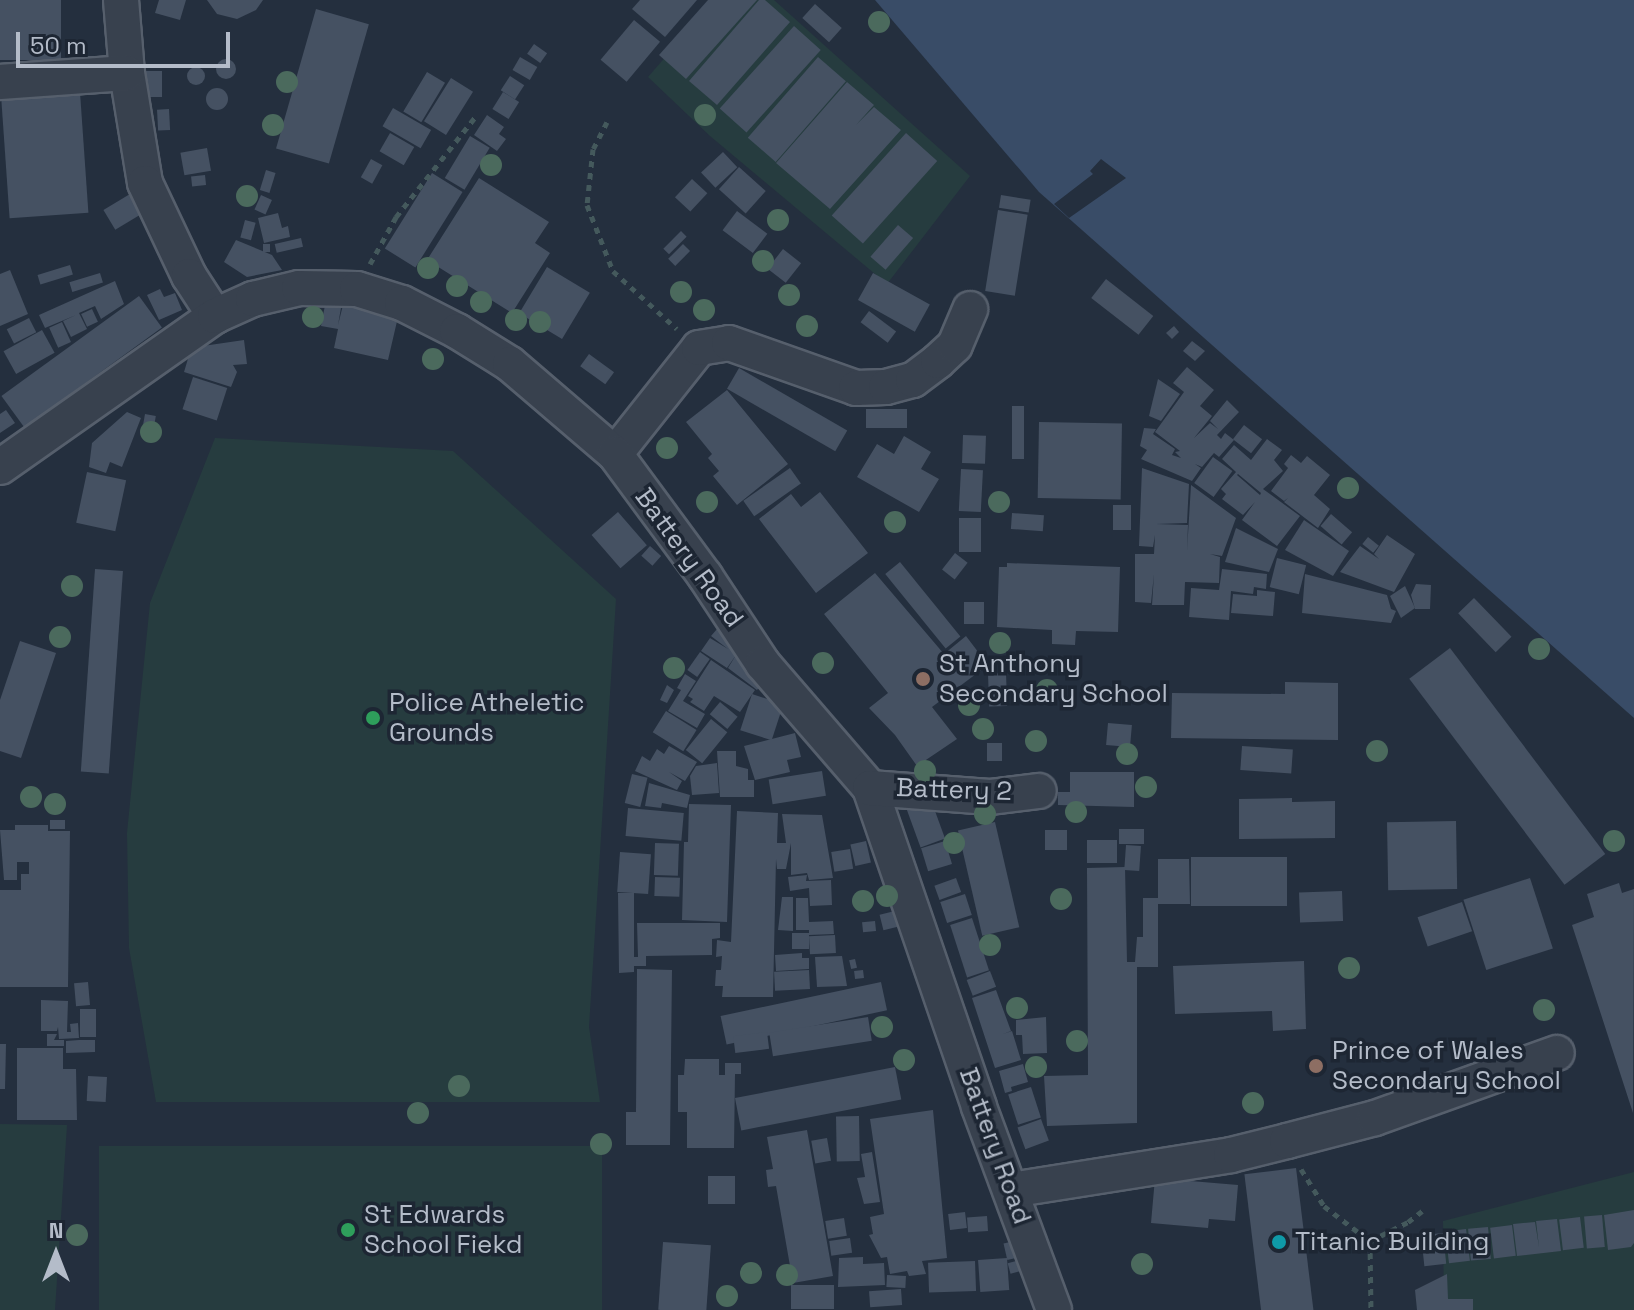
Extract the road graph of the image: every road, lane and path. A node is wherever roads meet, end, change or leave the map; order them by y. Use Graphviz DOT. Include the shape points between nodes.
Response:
graph roads {
  1 [pos="121,0"];
  2 [pos="127,73"];
  3 [pos="0,82"];
  4 [pos="476,116"];
  5 [pos="607,122"];
  6 [pos="357,289"];
  7 [pos="970,309"];
  8 [pos="215,316"];
  9 [pos="699,348"];
  10 [pos="615,454"];
  11 [pos="0,467"];
  12 [pos="870,788"];
  13 [pos="1039,791"];
  14 [pos="1557,1053"];
  15 [pos="1287,1141"];
  16 [pos="1011,1190"];
  17 [pos="1422,1211"];
  18 [pos="1370,1241"];
  19 [pos="1054,1310"];
  20 [pos="1371,1310"];
  1 -- 2 [label="street"];
  2 -- 3 [label="street"];
  2 -- 8 [label="street" via="145,183 189,276"];
  4 -- 6 [label="path" via="396,217"];
  5 -- 9 [label="path" via="593,149 587,205 613,271"];
  6 -- 8 [label="street, Battery Road" via="299,288 253,299"];
  6 -- 10 [label="street, Battery Road" via="402,303 510,364"];
  7 -- 9 [label="street" via="955,345 938,361 913,380 886,387 856,388 729,343"];
  8 -- 11 [label="street, Battery Road"];
  9 -- 10 [label="street"];
  10 -- 12 [label="street, Battery Road" via="763,664"];
  12 -- 13 [label="street, Battery 2" via="990,797"];
  12 -- 16 [label="street, Battery Road"];
  14 -- 15 [label="street" via="1375,1118"];
  15 -- 16 [label="street"];
  15 -- 18 [label="path" via="1324,1206"];
  16 -- 19 [label="street, Battery Road"];
  17 -- 18 [label="path"];
  18 -- 20 [label="path"];
}
